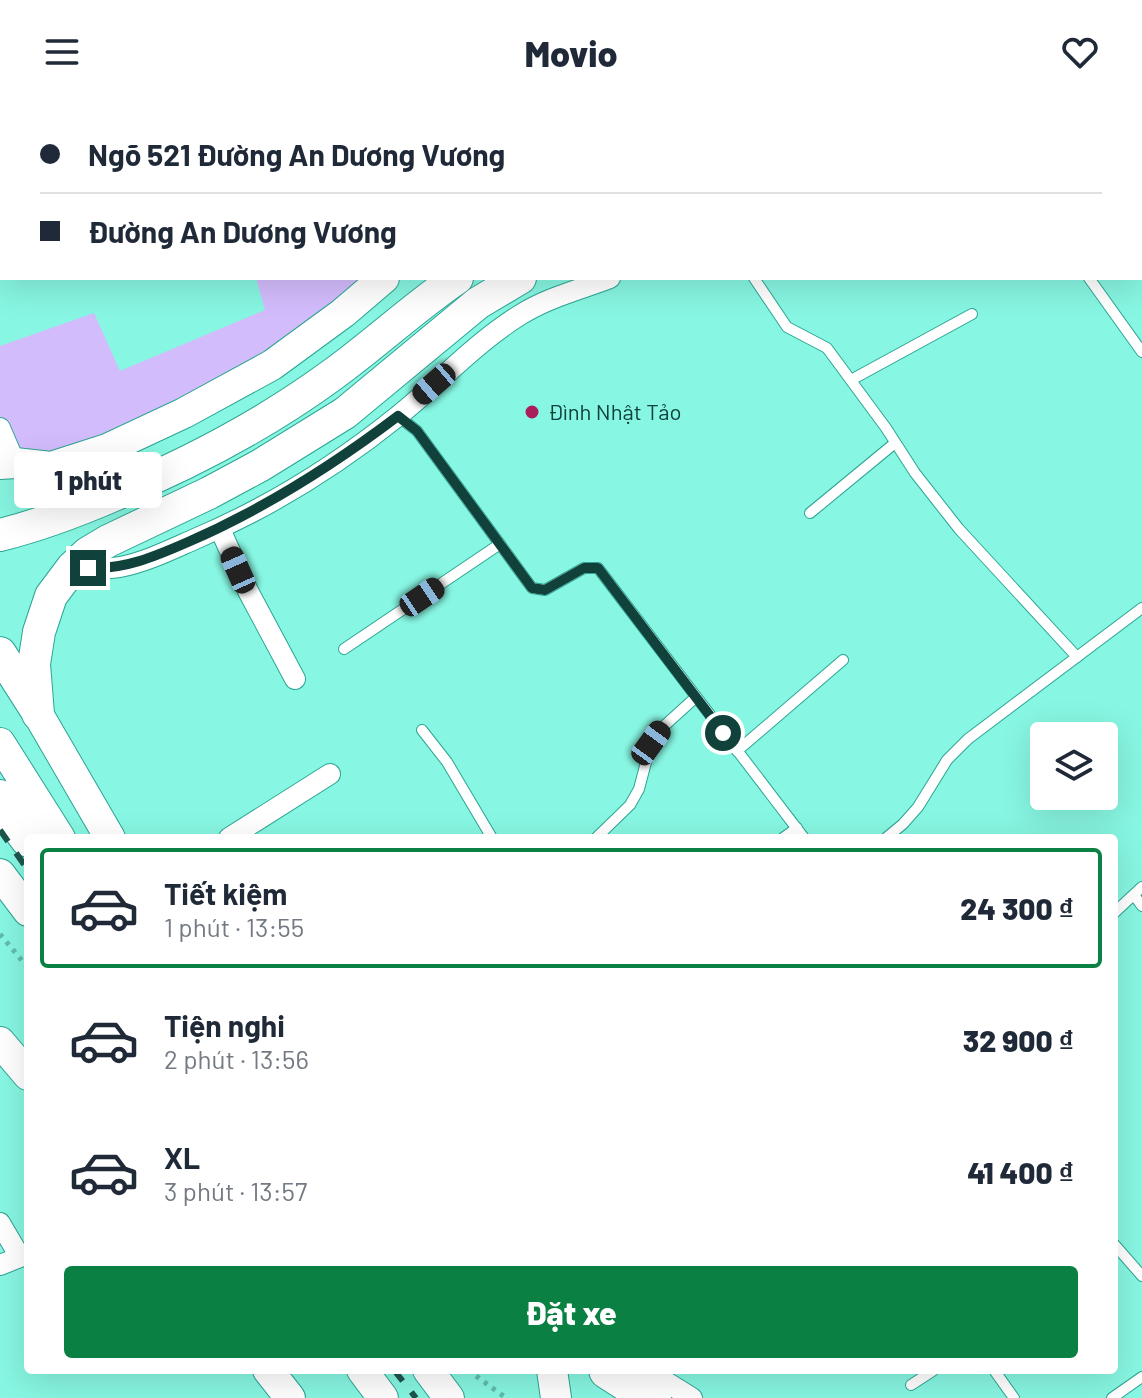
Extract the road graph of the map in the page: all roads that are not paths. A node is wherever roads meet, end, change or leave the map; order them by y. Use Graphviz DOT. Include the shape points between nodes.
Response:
graph roads {
  1 [pos="382,280"];
  2 [pos="454,280"];
  3 [pos="517,280"];
  4 [pos="604,280"];
  5 [pos="755,280"];
  6 [pos="1090,280"];
  7 [pos="972,314"];
  8 [pos="1142,352"];
  9 [pos="851,380"];
  10 [pos="398,416"];
  11 [pos="0,428"];
  12 [pos="895,443"];
  13 [pos="8,464"];
  14 [pos="810,513"];
  15 [pos="220,529"];
  16 [pos="0,535"];
  17 [pos="500,544"];
  18 [pos="80,560"];
  19 [pos="1142,608"];
  20 [pos="344,649"];
  21 [pos="0,653"];
  22 [pos="1077,657"];
  23 [pos="843,660"];
  24 [pos="295,679"];
  25 [pos="696,697"];
  26 [pos="38,714"];
  27 [pos="422,730"];
  28 [pos="0,743"];
  29 [pos="737,751"];
  30 [pos="330,774"];
  31 [pos="0,799"];
  32 [pos="797,828"];
  33 [pos="26,834"];
  34 [pos="57,834"];
  35 [pos="108,834"];
  36 [pos="235,834"];
  37 [pos="490,834"];
  38 [pos="600,834"];
  39 [pos="789,834"];
  40 [pos="801,834"];
  41 [pos="891,834"];
  42 [pos="0,874"];
  43 [pos="1138,891"];
  44 [pos="24,906"];
  45 [pos="1142,906"];
  46 [pos="1118,909"];
  47 [pos="0,1042"];
  48 [pos="24,1070"];
  49 [pos="0,1223"];
  50 [pos="1118,1249"];
  51 [pos="0,1265"];
  52 [pos="1142,1276"];
  53 [pos="271,1374"];
  54 [pos="365,1374"];
  55 [pos="431,1374"];
  56 [pos="553,1374"];
  57 [pos="614,1374"];
  58 [pos="653,1374"];
  59 [pos="928,1374"];
  60 [pos="997,1374"];
  61 [pos="1142,1377"];
  62 [pos="911,1385"];
  63 [pos="290,1398"];
  64 [pos="383,1398"];
  65 [pos="449,1398"];
  66 [pos="556,1398"];
  67 [pos="652,1398"];
  68 [pos="692,1398"];
  69 [pos="1014,1398"];
  70 [pos="1112,1398"];
  1 -- 13 [label="main road" via="272,365 184,413 107,449 51,467"];
  2 -- 16 [label="main road" via="333,374 227,442 142,484"];
  3 -- 18 [label="main road" via="478,303 345,413 261,465"];
  4 -- 10 [label="street" via="541,302 517,317"];
  5 -- 9 [label="lane" via="787,327 827,348"];
  6 -- 8 [label="lane"];
  7 -- 9 [label="lane"];
  9 -- 12 [label="lane"];
  10 -- 15 [label="street" via="296,488"];
  10 -- 17 [label="lane" via="417,431"];
  11 -- 13 [label="street"];
  12 -- 14 [label="lane"];
  12 -- 22 [label="lane" via="959,529"];
  15 -- 18 [label="street" via="120,567 105,569"];
  15 -- 24 [label="street"];
  17 -- 20 [label="lane"];
  17 -- 25 [label="lane" via="532,588 545,590 584,568 598,568"];
  18 -- 26 [label="main road" via="51,596 39,632 34,664"];
  19 -- 22 [label="lane"];
  21 -- 26 [label="main road"];
  22 -- 41 [label="lane" via="968,739 947,760 918,807"];
  23 -- 29 [label="lane"];
  25 -- 29 [label="lane"];
  25 -- 38 [label="lane" via="651,743 639,789"];
  26 -- 35 [label="main road"];
  27 -- 37 [label="lane"];
  28 -- 34 [label="main road"];
  29 -- 32 [label="lane"];
  30 -- 36 [label="street"];
  31 -- 33 [label="highway"];
  32 -- 39 [label="lane"];
  32 -- 40 [label="lane"];
  42 -- 44 [label="main road"];
  43 -- 45 [label="lane"];
  43 -- 46 [label="lane"];
  47 -- 48 [label="main road"];
  49 -- 51 [label="street" via="20,1257"];
  50 -- 52 [label="lane"];
  53 -- 63 [label="main road"];
  54 -- 64 [label="main road"];
  55 -- 65 [label="main road"];
  56 -- 66 [label="main road"];
  57 -- 67 [label="highway"];
  58 -- 68 [label="street"];
  59 -- 62 [label="lane"];
  60 -- 69 [label="lane"];
  61 -- 70 [label="lane"];
}
